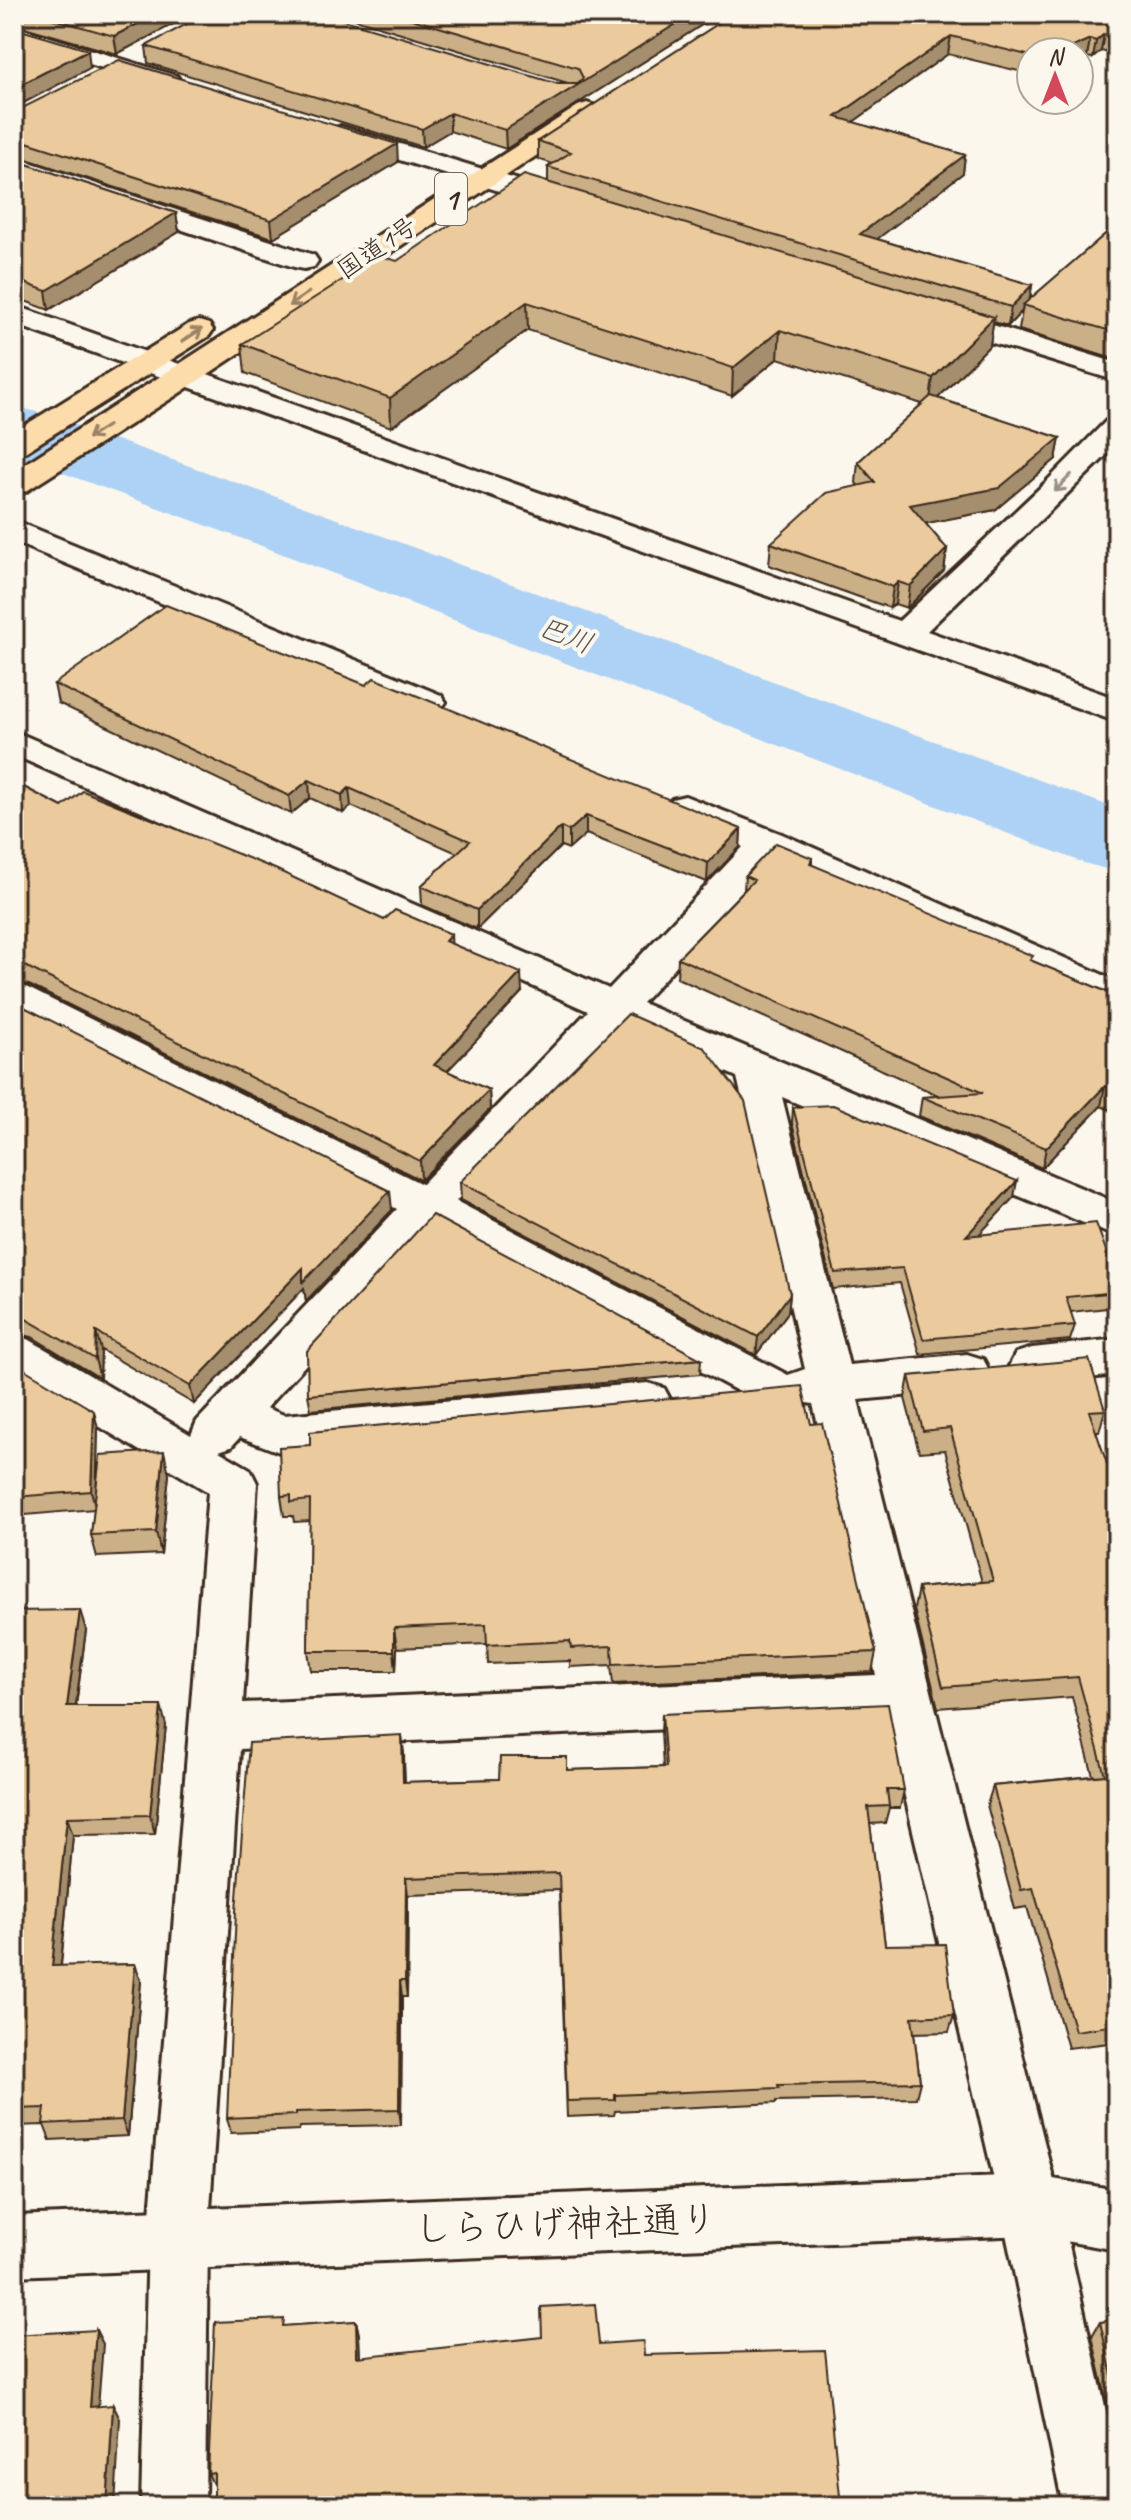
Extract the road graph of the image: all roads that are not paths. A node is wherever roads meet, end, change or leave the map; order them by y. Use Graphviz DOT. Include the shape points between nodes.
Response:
graph roads {
  1 [pos="14,33"];
  2 [pos="145,51"];
  3 [pos="116,65"];
  4 [pos="91,79"];
  5 [pos="581,86"];
  6 [pos="192,89"];
  7 [pos="613,95"];
  8 [pos="542,110"];
  9 [pos="313,126"];
  10 [pos="479,164"];
  11 [pos="14,165"];
  12 [pos="449,168"];
  13 [pos="423,185"];
  14 [pos="588,210"];
  15 [pos="331,244"];
  16 [pos="304,261"];
  17 [pos="278,278"];
  18 [pos="906,307"];
  19 [pos="227,312"];
  20 [pos="14,314"];
  21 [pos="1117,372"];
  22 [pos="156,376"];
  23 [pos="1117,427"];
  24 [pos="14,445"];
  25 [pos="14,485"];
  26 [pos="14,530"];
  27 [pos="904,635"];
  28 [pos="1117,711"];
  29 [pos="464,716"];
  30 [pos="14,742"];
  31 [pos="653,794"];
  32 [pos="769,842"];
  33 [pos="1117,997"];
  34 [pos="14,998"];
  35 [pos="615,1010"];
  36 [pos="755,1069"];
  37 [pos="425,1204"];
  38 [pos="1117,1221"];
  39 [pos="14,1353"];
  40 [pos="1117,1357"];
  41 [pos="832,1385"];
  42 [pos="776,1390"];
  43 [pos="232,1414"];
  44 [pos="191,1459"];
  45 [pos="907,1696"];
  46 [pos="216,1727"];
  47 [pos="1030,2205"];
  48 [pos="1117,2220"];
  49 [pos="178,2240"];
  50 [pos="14,2246"];
  51 [pos="173,2506"];
  52 [pos="1095,2506"];
  1 -- 3 [label="street"];
  2 -- 3 [label="street"];
  3 -- 4 [label="street"];
  3 -- 6 [label="street"];
  5 -- 8 [label="highway"];
  7 -- 10 [label="highway, 国道1号 / 1"];
  9 -- 12 [label="street"];
  10 -- 12 [label="street"];
  10 -- 14 [label="street"];
  10 -- 22 [label="highway, 国道1号 / 1, one-way"];
  11 -- 16 [label="street"];
  12 -- 13 [label="highway, 国道1号 / 1"];
  15 -- 16 [label="highway, 国道1号"];
  16 -- 17 [label="highway, 国道1号"];
  18 -- 21 [label="street"];
  22 -- 19 [label="highway, 国道1号 / 1, one-way"];
  20 -- 22 [label="street"];
  22 -- 24 [label="highway, 国道1号 / 1"];
  22 -- 25 [label="highway, 国道1号 / 1, one-way"];
  22 -- 27 [label="street"];
  23 -- 27 [label="street, one-way"];
  26 -- 29 [label="street"];
  27 -- 28 [label="street"];
  30 -- 35 [label="street"];
  31 -- 32 [label="street"];
  32 -- 33 [label="street"];
  32 -- 35 [label="street"];
  34 -- 37 [label="street"];
  35 -- 36 [label="street"];
  35 -- 37 [label="street"];
  36 -- 38 [label="street"];
  36 -- 41 [label="street"];
  37 -- 42 [label="street"];
  37 -- 43 [label="street"];
  39 -- 44 [label="street"];
  40 -- 41 [label="street"];
  41 -- 42 [label="street"];
  41 -- 45 [label="street"];
  42 -- 43 [label="street" via="282,1434"];
  43 -- 44 [label="street"];
  44 -- 46 [label="street" via="233,1483"];
  45 -- 46 [label="street"];
  45 -- 47 [label="street"];
  46 -- 49 [label="street"];
  47 -- 48 [label="street, しらひげ神社通り"];
  47 -- 49 [label="street, しらひげ神社通り"];
  47 -- 52 [label="street"];
  49 -- 50 [label="street, しらひげ神社通り"];
  49 -- 51 [label="street"];
}
